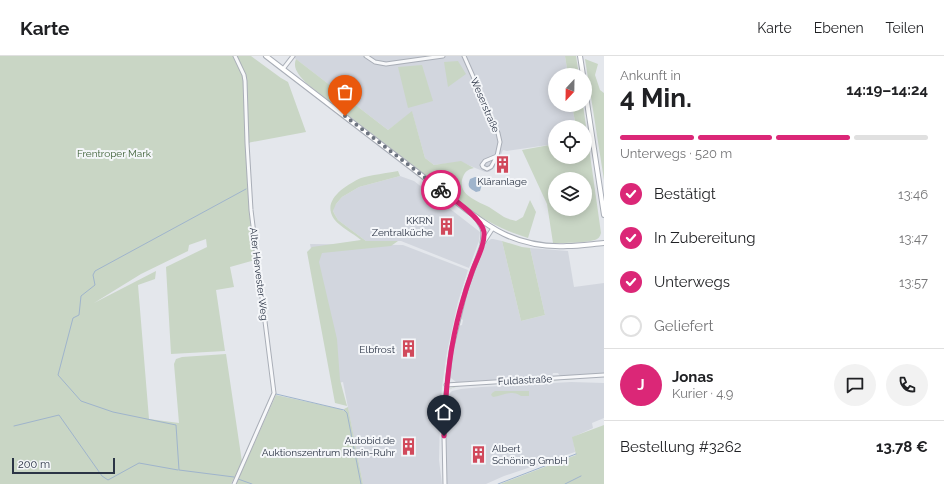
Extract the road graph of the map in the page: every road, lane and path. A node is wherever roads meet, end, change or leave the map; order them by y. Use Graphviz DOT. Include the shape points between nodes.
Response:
graph roads {
  1 [pos="235,56"];
  2 [pos="266,56"];
  3 [pos="294,56"];
  4 [pos="366,56"];
  5 [pos="443,56"];
  6 [pos="464,56"];
  7 [pos="580,56"];
  8 [pos="582,68"];
  9 [pos="283,69"];
  10 [pos="588,112"];
  11 [pos="497,156"];
  12 [pos="604,215"];
  13 [pos="474,216"];
  14 [pos="492,228"];
  15 [pos="604,243"];
  16 [pos="482,245"];
  17 [pos="604,375"];
  18 [pos="446,385"];
  19 [pos="234,484"];
  20 [pos="445,484"];
  1 -- 19 [label="street, Alter Hervester Weg" via="245,82 251,210 274,394"];
  2 -- 9 [label="main road"];
  3 -- 9 [label="street"];
  4 -- 5 [label="street" via="375,62 386,64"];
  6 -- 11 [label="street, Weserstraße" via="498,133 500,142"];
  7 -- 8 [label="main road"];
  9 -- 13 [label="main road"];
  10 -- 12 [label="main road"];
  11 -- 11 [label="street" via="490,168 484,167 484,161"];
  13 -- 14 [label="main road"];
  13 -- 16 [label="street" via="484,231"];
  14 -- 15 [label="main road" via="520,241 544,245"];
  14 -- 16 [label="street"];
  16 -- 18 [label="street" via="457,321"];
  17 -- 18 [label="street, Fuldastraße"];
  18 -- 20 [label="street"];
}
